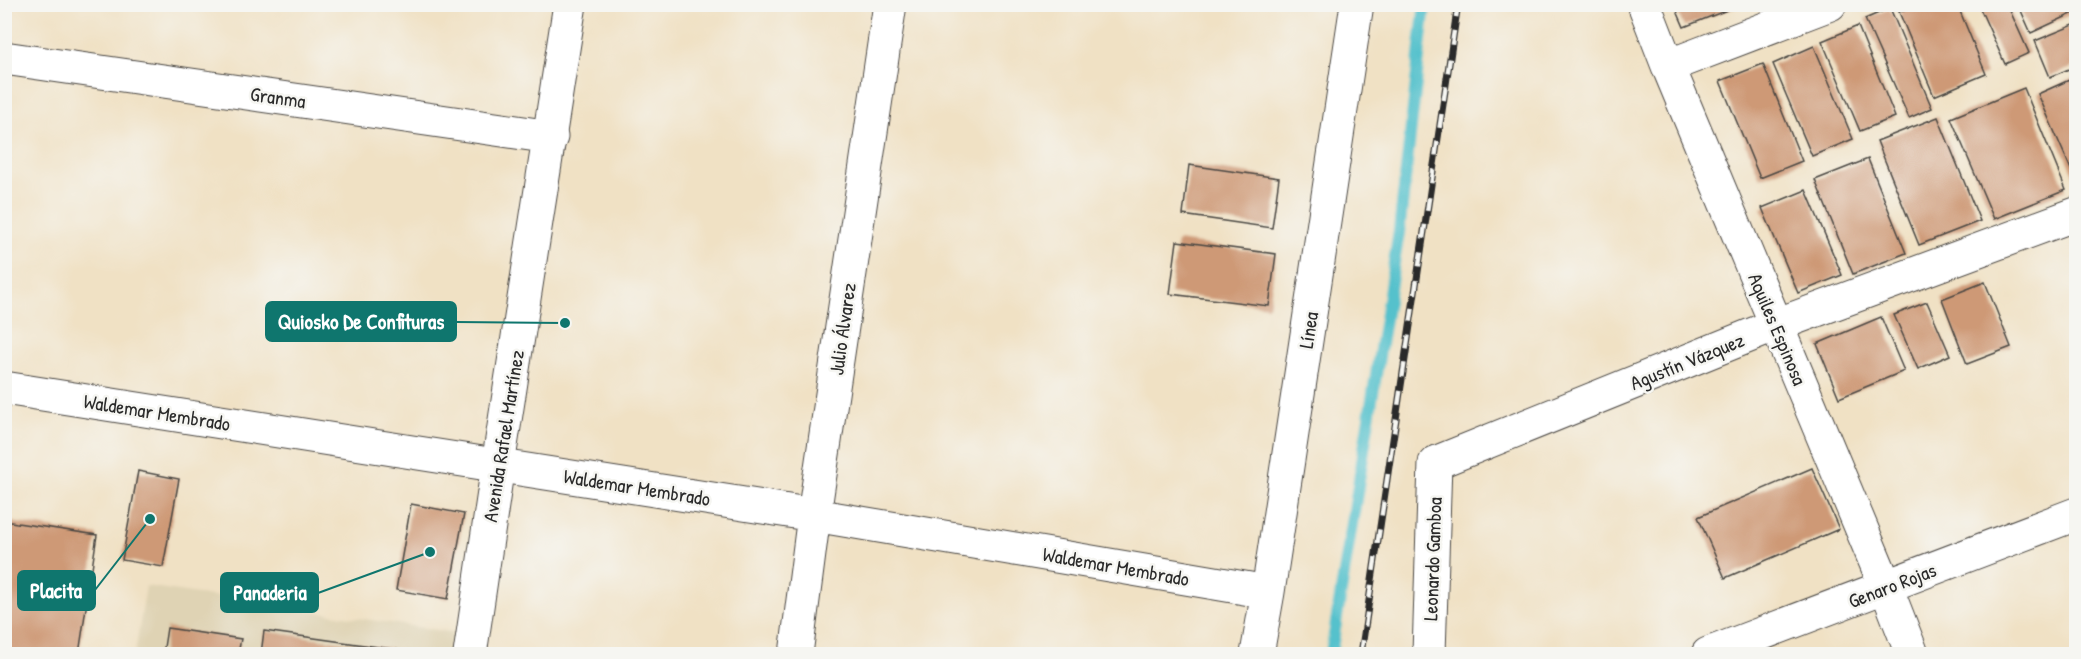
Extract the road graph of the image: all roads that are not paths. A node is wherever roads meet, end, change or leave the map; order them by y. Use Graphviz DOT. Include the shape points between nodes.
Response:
graph roads {
  1 [pos="570,4"];
  2 [pos="890,4"];
  3 [pos="1357,4"];
  4 [pos="1644,4"];
  5 [pos="1830,4"];
  6 [pos="4,58"];
  7 [pos="1668,66"];
  8 [pos="551,137"];
  9 [pos="2076,214"];
  10 [pos="1776,325"];
  11 [pos="4,388"];
  12 [pos="1435,463"];
  13 [pos="498,465"];
  14 [pos="814,514"];
  15 [pos="2076,514"];
  16 [pos="1886,587"];
  17 [pos="1268,592"];
  18 [pos="470,654"];
  19 [pos="796,654"];
  20 [pos="1257,654"];
  21 [pos="1429,654"];
  22 [pos="1708,654"];
  23 [pos="1912,654"];
  1 -- 8 [label="street, Avenida Rafael Martínez"];
  2 -- 14 [label="street, Julio Álvarez"];
  3 -- 17 [label="street, Línea"];
  4 -- 7 [label="street, Aquiles Espinosa"];
  5 -- 7 [label="street"];
  6 -- 8 [label="street, Granma"];
  7 -- 10 [label="street, Aquiles Espinosa"];
  8 -- 13 [label="street, Avenida Rafael Martínez"];
  9 -- 10 [label="street, Agustín Vázquez"];
  10 -- 12 [label="street, Agustín Vázquez"];
  10 -- 16 [label="street, Aquiles Espinosa"];
  11 -- 13 [label="street, Waldemar Membrado"];
  12 -- 21 [label="street, Leonardo Gamboa"];
  13 -- 14 [label="street, Waldemar Membrado"];
  13 -- 18 [label="street, Avenida Rafael Martínez"];
  14 -- 17 [label="street, Waldemar Membrado"];
  14 -- 19 [label="street, Julio Álvarez"];
  15 -- 16 [label="street, Genaro Rojas"];
  16 -- 22 [label="street, Genaro Rojas"];
  16 -- 23 [label="street, Aquiles Espinosa"];
  17 -- 20 [label="street, Línea"];
}
